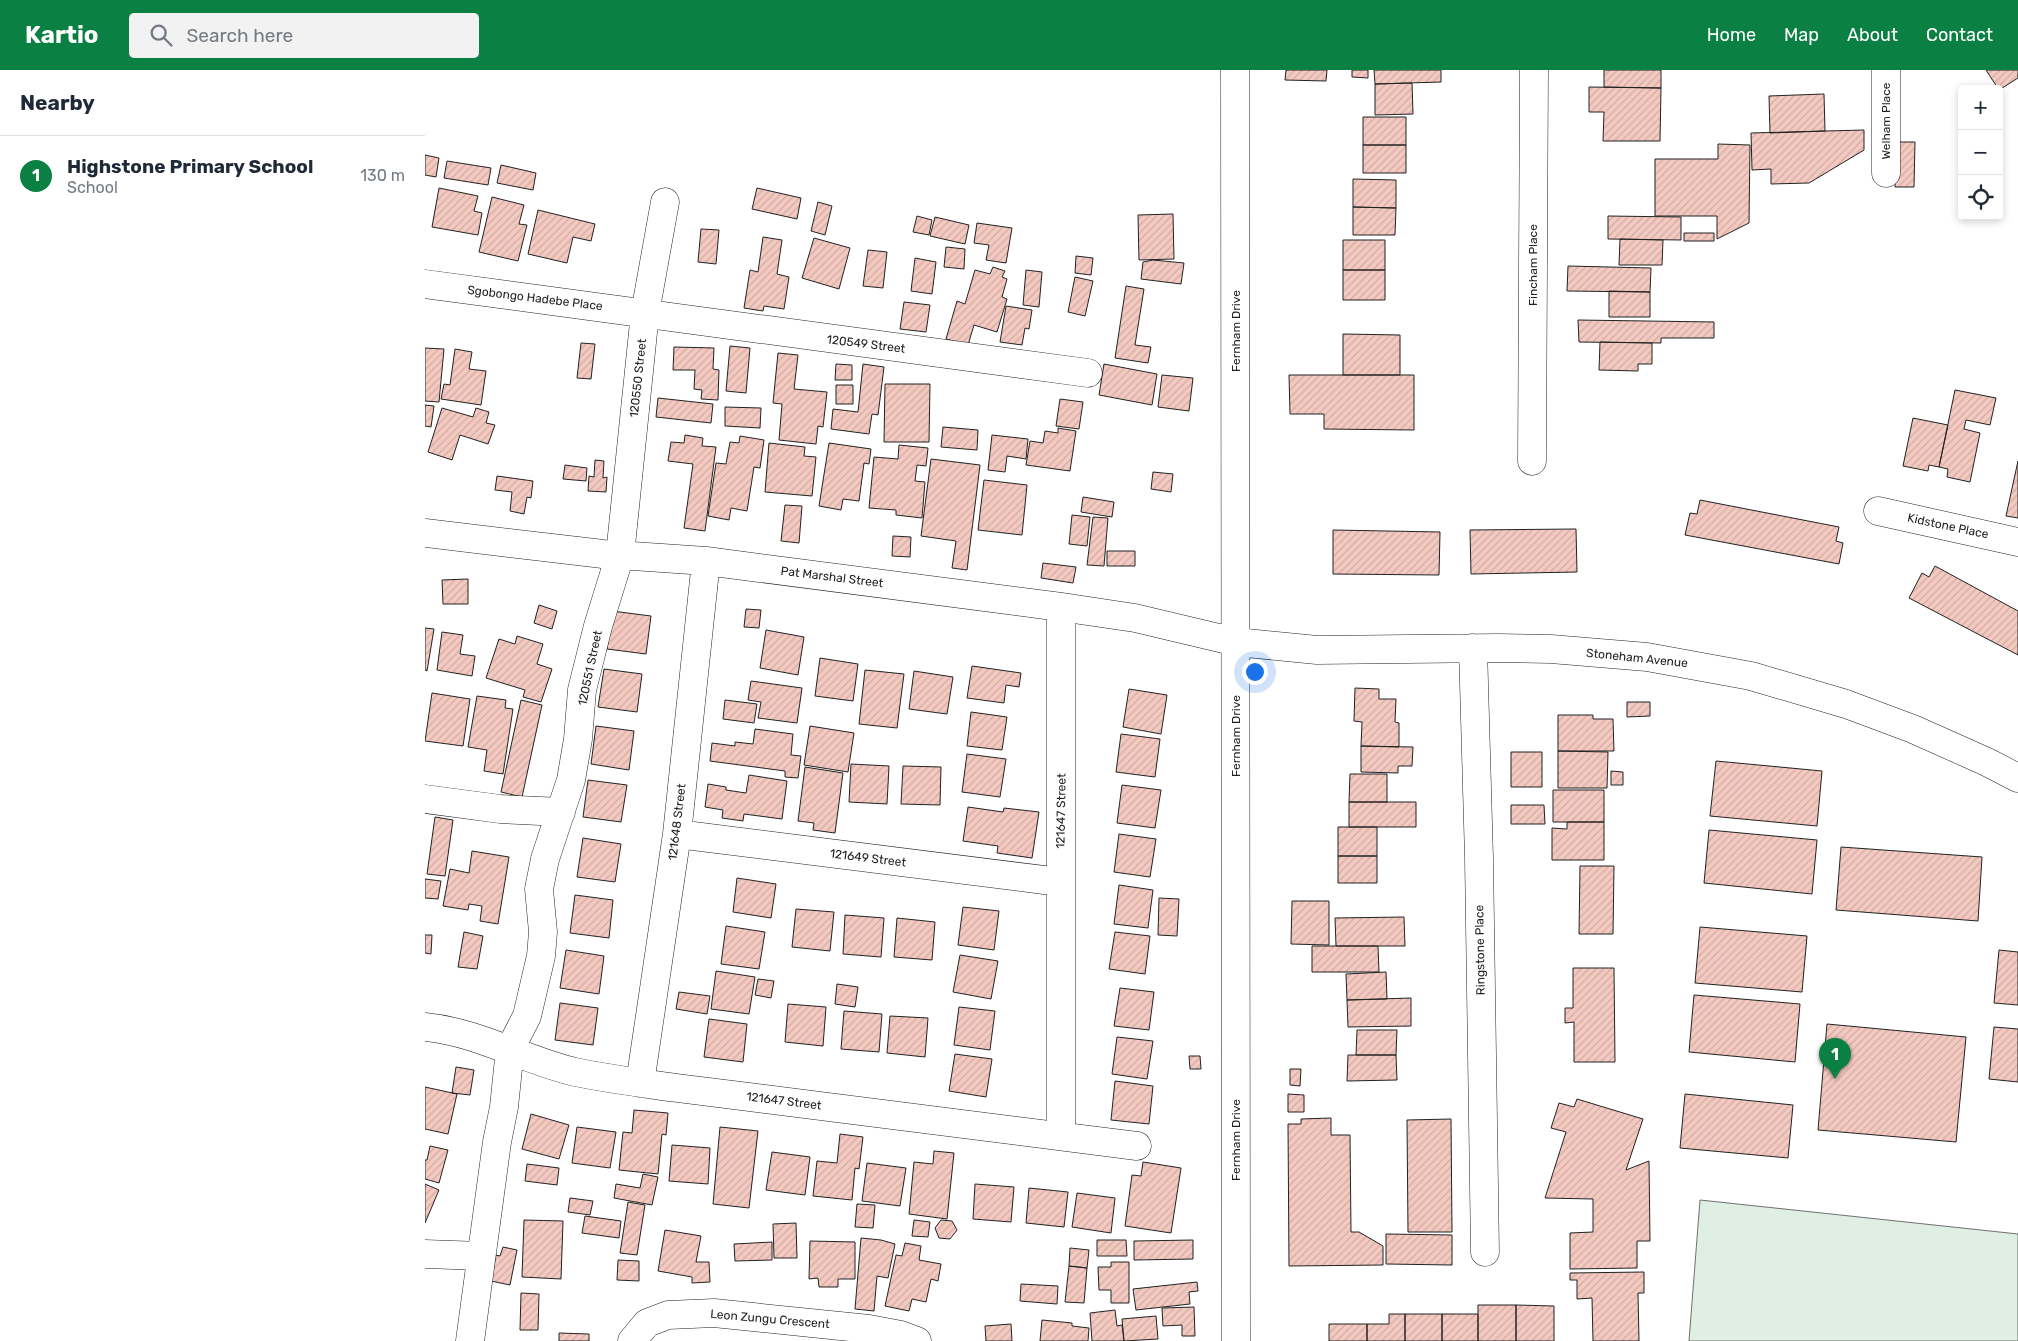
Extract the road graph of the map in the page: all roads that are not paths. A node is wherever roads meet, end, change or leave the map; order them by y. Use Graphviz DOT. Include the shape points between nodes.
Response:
graph roads {
  1 [pos="1235,70"];
  2 [pos="1534,70"];
  3 [pos="1885,70"];
  4 [pos="1886,173"];
  5 [pos="665,202"];
  6 [pos="425,284"];
  7 [pos="645,313"];
  8 [pos="1088,373"];
  9 [pos="1532,460"];
  10 [pos="1878,511"];
  11 [pos="425,532"];
  12 [pos="2018,542"];
  13 [pos="620,555"];
  14 [pos="706,561"];
  15 [pos="1061,606"];
  16 [pos="1236,642"];
  17 [pos="1473,648"];
  18 [pos="2018,778"];
  19 [pos="425,799"];
  20 [pos="561,812"];
  21 [pos="677,834"];
  22 [pos="1060,882"];
  23 [pos="425,1027"];
  24 [pos="510,1049"];
  25 [pos="640,1082"];
  26 [pos="1061,1136"];
  27 [pos="1137,1146"];
  28 [pos="1485,1252"];
  29 [pos="425,1254"];
  30 [pos="481,1256"];
  31 [pos="470,1341"];
  32 [pos="632,1341"];
  33 [pos="917,1341"];
  34 [pos="1236,1341"];
  1 -- 16 [label="street, Fernham Drive"];
  2 -- 9 [label="street, Fincham Place"];
  3 -- 4 [label="street, Welham Place"];
  5 -- 7 [label="street, 120550 Street"];
  6 -- 7 [label="street, Sgobongo Hadebe Place"];
  7 -- 8 [label="street, 120549 Street"];
  7 -- 13 [label="street, 120550 Street"];
  10 -- 12 [label="street, Kidstone Place"];
  11 -- 13 [label="street, Pat Marshal Street"];
  13 -- 14 [label="street, Pat Marshal Street"];
  13 -- 20 [label="street, 120551 Street" via="583,690 571,780"];
  14 -- 15 [label="street, Pat Marshal Street"];
  14 -- 21 [label="street, 121648 Street"];
  15 -- 16 [label="street, Pat Marshal Street" via="1135,618"];
  15 -- 22 [label="street, 121647 Street"];
  16 -- 17 [label="street, Stoneham Avenue" via="1317,650"];
  16 -- 34 [label="street, Fernham Drive"];
  17 -- 18 [label="street, Stoneham Avenue" via="1551,649 1647,657 1751,676 1846,704 1913,729"];
  17 -- 28 [label="street, Ringstone Place"];
  19 -- 20 [label="street" via="500,809"];
  20 -- 24 [label="street, 120551 Street" via="539,889 543,932 536,983 527,1016"];
  21 -- 22 [label="street, 121649 Street"];
  21 -- 25 [label="street, 121648 Street"];
  22 -- 26 [label="street, 121647 Street"];
  23 -- 24 [label="street, 121647 Street"];
  24 -- 25 [label="street, 121647 Street" via="575,1072"];
  24 -- 30 [label="street"];
  25 -- 26 [label="street, 121647 Street"];
  26 -- 27 [label="street, 121647 Street"];
  29 -- 30 [label="street"];
  30 -- 31 [label="street"];
  32 -- 33 [label="street, Leon Zungu Crescent" via="647,1323 668,1315 714,1313 869,1329"];
}
